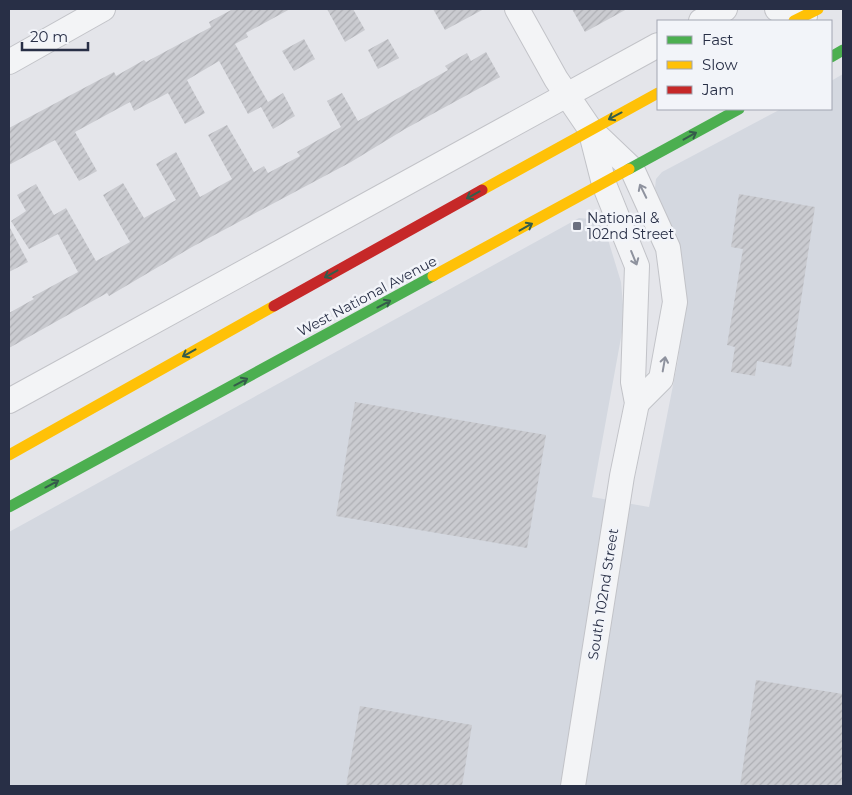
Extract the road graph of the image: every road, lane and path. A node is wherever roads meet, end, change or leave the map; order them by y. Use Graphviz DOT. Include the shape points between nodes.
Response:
graph roads {
  1 [pos="103,9"];
  2 [pos="517,9"];
  3 [pos="725,9"];
  4 [pos="777,9"];
  5 [pos="806,15"];
  6 [pos="704,20"];
  7 [pos="657,46"];
  8 [pos="843,50"];
  9 [pos="832,56"];
  10 [pos="9,62"];
  11 [pos="567,94"];
  12 [pos="657,94"];
  13 [pos="737,110"];
  14 [pos="590,129"];
  15 [pos="632,169"];
  16 [pos="604,184"];
  17 [pos="9,402"];
  18 [pos="637,403"];
  19 [pos="9,455"];
  20 [pos="9,508"];
  21 [pos="573,786"];
  1 -- 10 [label="street"];
  2 -- 11 [label="street, South 102nd Street"];
  3 -- 6 [label="street"];
  4 -- 5 [label="street"];
  7 -- 11 [label="street"];
  8 -- 9 [label="main road"];
  11 -- 14 [label="street, South 102nd Street"];
  11 -- 17 [label="street"];
  12 -- 14 [label="main road, one-way"];
  15 -- 13 [label="main road, West National Avenue, one-way"];
  14 -- 15 [label="street, South 102nd Street"];
  14 -- 16 [label="street, South 102nd Street"];
  14 -- 19 [label="main road, one-way"];
  15 -- 16 [label="main road, West National Avenue"];
  18 -- 15 [label="street, South 102nd Street, one-way" via="661,379 674,302 668,248"];
  16 -- 18 [label="street, South 102nd Street, one-way" via="637,266 633,382"];
  20 -- 16 [label="main road, West National Avenue, one-way"];
  18 -- 21 [label="street, South 102nd Street" via="622,476"];
}
